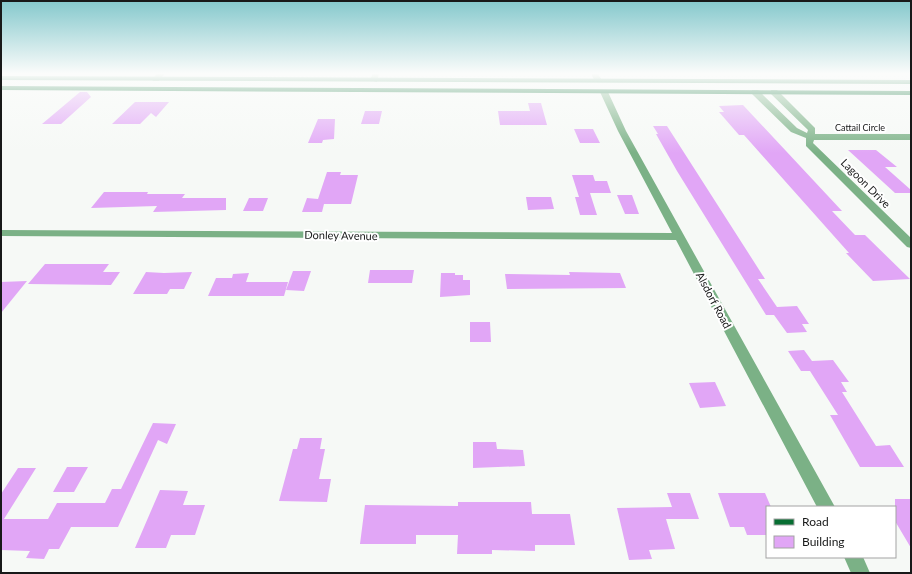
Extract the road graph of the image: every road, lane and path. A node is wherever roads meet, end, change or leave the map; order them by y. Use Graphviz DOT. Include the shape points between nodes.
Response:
graph roads {
  1 [pos="608,100"];
  2 [pos="763,100"];
  3 [pos="782,100"];
  4 [pos="810,137"];
  5 [pos="911,137"];
  6 [pos="1,233"];
  7 [pos="681,237"];
  8 [pos="911,244"];
  9 [pos="825,506"];
  10 [pos="854,558"];
  11 [pos="861,573"];
  1 -- 7 [label="street, Alsdorf Road" via="622,131"];
  2 -- 4 [label="street" via="794,130"];
  3 -- 4 [label="street, Lagoon Drive" via="812,130"];
  4 -- 5 [label="street, Cattail Circle"];
  4 -- 8 [label="street, Lagoon Drive" via="809,144"];
  6 -- 7 [label="street, Donley Avenue"];
  7 -- 9 [label="street, Alsdorf Road"];
  10 -- 11 [label="street"];
}
